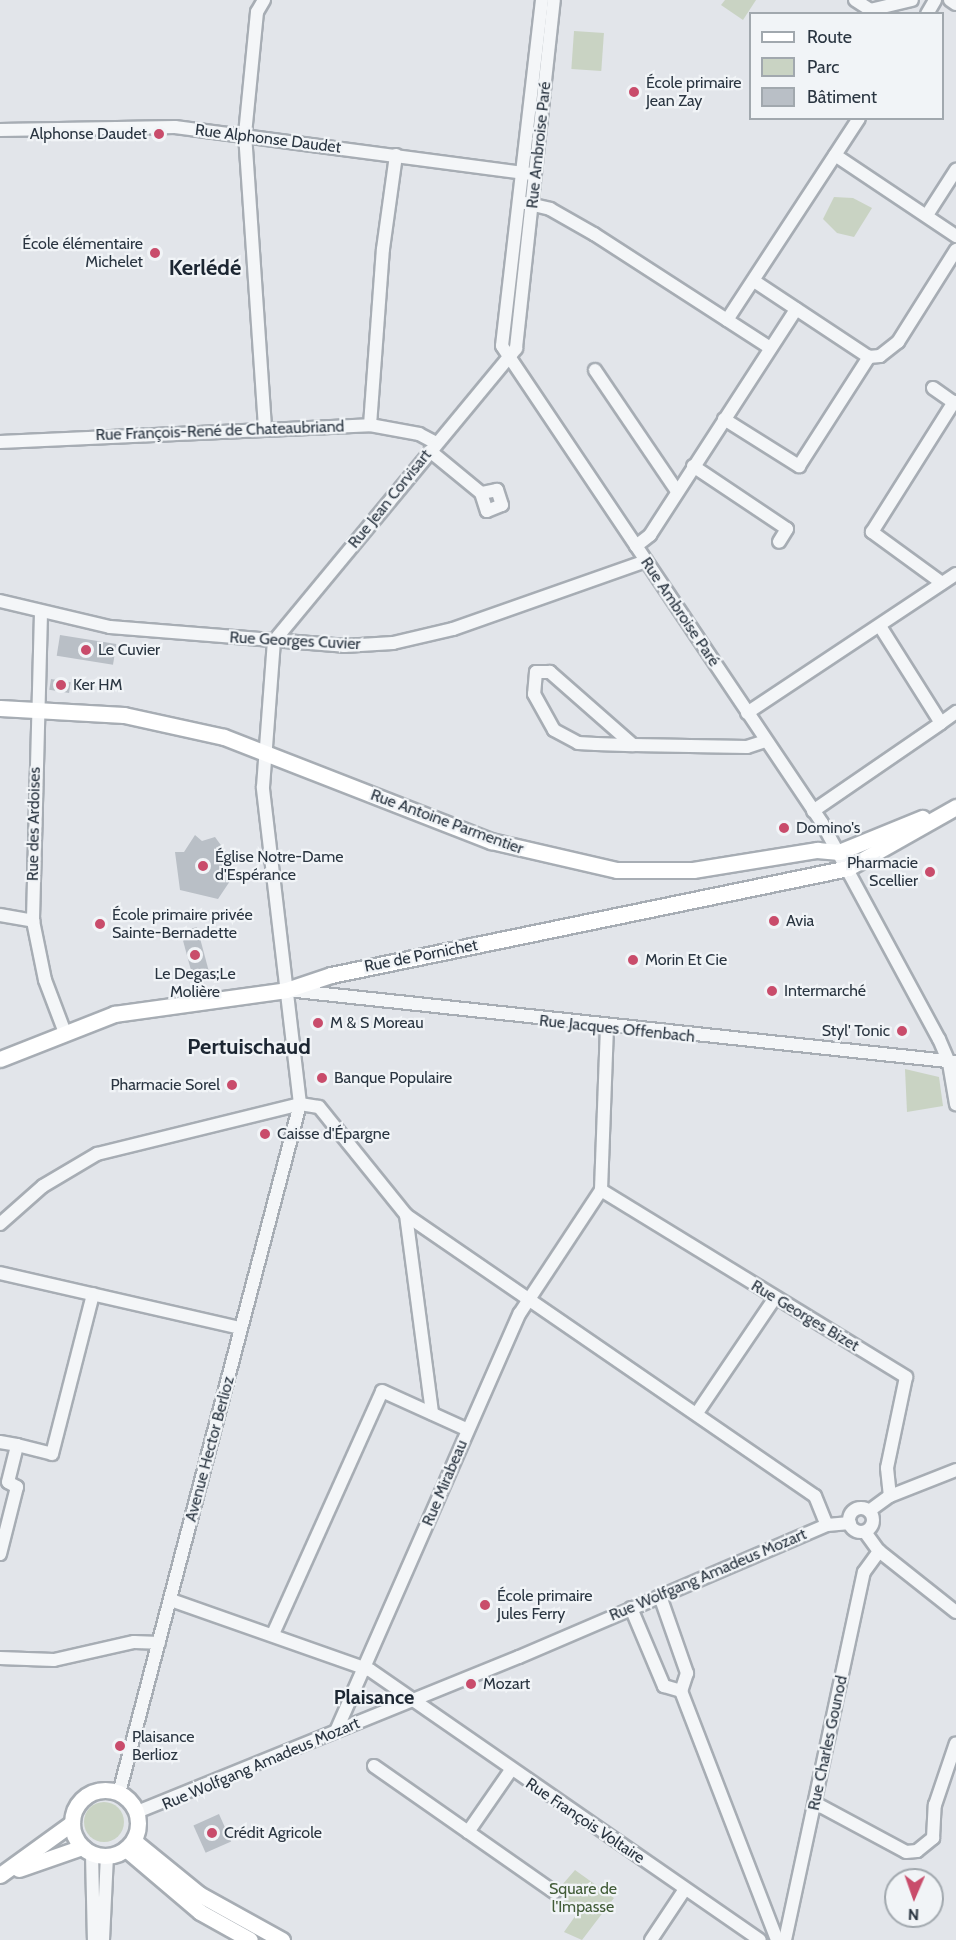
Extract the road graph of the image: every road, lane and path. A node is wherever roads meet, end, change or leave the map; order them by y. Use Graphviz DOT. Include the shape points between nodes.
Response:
graph roads {
  1 [pos="264,0"];
  2 [pos="542,0"];
  3 [pos="554,0"];
  4 [pos="855,0"];
  5 [pos="912,0"];
  6 [pos="950,0"];
  7 [pos="956,4"];
  8 [pos="874,8"];
  9 [pos="858,120"];
  10 [pos="0,130"];
  11 [pos="245,134"];
  12 [pos="396,155"];
  13 [pos="835,155"];
  14 [pos="956,172"];
  15 [pos="529,173"];
  16 [pos="519,202"];
  17 [pos="532,204"];
  18 [pos="927,215"];
  19 [pos="956,236"];
  20 [pos="956,250"];
  21 [pos="754,281"];
  22 [pos="796,309"];
  23 [pos="727,320"];
  24 [pos="770,348"];
  25 [pos="869,357"];
  26 [pos="507,358"];
  27 [pos="595,370"];
  28 [pos="933,388"];
  29 [pos="955,403"];
  30 [pos="724,419"];
  31 [pos="370,425"];
  32 [pos="265,426"];
  33 [pos="0,442"];
  34 [pos="433,447"];
  35 [pos="693,466"];
  36 [pos="677,491"];
  37 [pos="481,493"];
  38 [pos="779,542"];
  39 [pos="636,546"];
  40 [pos="646,561"];
  41 [pos="956,574"];
  42 [pos="942,584"];
  43 [pos="0,601"];
  44 [pos="41,613"];
  45 [pos="880,626"];
  46 [pos="274,641"];
  47 [pos="0,708"];
  48 [pos="36,708"];
  49 [pos="956,712"];
  50 [pos="747,713"];
  51 [pos="941,723"];
  52 [pos="765,741"];
  53 [pos="633,745"];
  54 [pos="262,752"];
  55 [pos="956,800"];
  56 [pos="956,807"];
  57 [pos="813,811"];
  58 [pos="839,852"];
  59 [pos="848,868"];
  60 [pos="0,915"];
  61 [pos="33,921"];
  62 [pos="286,990"];
  63 [pos="607,1028"];
  64 [pos="64,1030"];
  65 [pos="0,1059"];
  66 [pos="953,1062"];
  67 [pos="300,1104"];
  68 [pos="956,1104"];
  69 [pos="601,1190"];
  70 [pos="406,1215"];
  71 [pos="0,1224"];
  72 [pos="0,1272"];
  73 [pos="93,1294"];
  74 [pos="775,1298"];
  75 [pos="527,1300"];
  76 [pos="241,1328"];
  77 [pos="432,1413"];
  78 [pos="697,1413"];
  79 [pos="468,1430"];
  80 [pos="0,1442"];
  81 [pos="17,1445"];
  82 [pos="956,1470"];
  83 [pos="4,1483"];
  84 [pos="890,1496"];
  85 [pos="869,1511"];
  86 [pos="849,1523"];
  87 [pos="827,1525"];
  88 [pos="3,1529"];
  89 [pos="865,1532"];
  90 [pos="879,1551"];
  91 [pos="0,1554"];
  92 [pos="660,1596"];
  93 [pos="171,1599"];
  94 [pos="631,1608"];
  95 [pos="956,1612"];
  96 [pos="273,1634"];
  97 [pos="159,1643"];
  98 [pos="0,1658"];
  99 [pos="363,1666"];
  100 [pos="681,1691"];
  101 [pos="413,1700"];
  102 [pos="337,1730"];
  103 [pos="956,1743"];
  104 [pos="374,1766"];
  105 [pos="511,1770"];
  106 [pos="119,1793"];
  107 [pos="815,1803"];
  108 [pos="136,1812"];
  109 [pos="72,1823"];
  110 [pos="468,1832"];
  111 [pos="130,1845"];
  112 [pos="87,1850"];
  113 [pos="107,1856"];
  114 [pos="0,1876"];
  115 [pos="685,1889"];
  116 [pos="554,1892"];
  117 [pos="94,1940"];
  118 [pos="103,1940"];
  119 [pos="250,1940"];
  120 [pos="282,1940"];
  121 [pos="651,1940"];
  122 [pos="760,1940"];
  123 [pos="777,1940"];
  124 [pos="785,1940"];
  1 -- 11 [label="street" via="257,12"];
  2 -- 15 [label="street, Rue Ambroise Paré"];
  3 -- 15 [label="street, Rue Ambroise Paré"];
  4 -- 8 [label="street"];
  5 -- 8 [label="street"];
  6 -- 7 [label="street"];
  9 -- 13 [label="street"];
  10 -- 11 [label="street, Rue Alphonse Daudet" via="175,127"];
  11 -- 12 [label="street, Rue Alphonse Daudet"];
  11 -- 32 [label="street"];
  12 -- 15 [label="street, Rue Alphonse Daudet"];
  12 -- 31 [label="street" via="383,249"];
  13 -- 18 [label="street"];
  13 -- 21 [label="street"];
  14 -- 18 [label="street"];
  15 -- 16 [label="street, Rue Ambroise Paré"];
  15 -- 17 [label="street, Rue Ambroise Paré"];
  16 -- 17 [label="street"];
  16 -- 26 [label="street, Rue Ambroise Paré" via="502,346"];
  17 -- 23 [label="street" via="594,234"];
  17 -- 26 [label="street, Rue Ambroise Paré" via="516,348"];
  18 -- 19 [label="street"];
  20 -- 25 [label="street" via="898,342"];
  21 -- 22 [label="street"];
  21 -- 23 [label="street"];
  22 -- 24 [label="street"];
  22 -- 25 [label="street"];
  23 -- 24 [label="street"];
  24 -- 30 [label="street"];
  25 -- 30 [label="street" via="799,466"];
  26 -- 34 [label="street, Rue Jean Corvisart"];
  26 -- 39 [label="street, Rue Ambroise Paré"];
  27 -- 36 [label="street"];
  28 -- 29 [label="street"];
  29 -- 42 [label="street" via="872,532"];
  30 -- 35 [label="street"];
  31 -- 32 [label="street, Rue François-René de Chateaubriand"];
  31 -- 34 [label="street, Rue François-René de Chateaubriand" via="419,434"];
  32 -- 33 [label="street, Rue François-René de Chateaubriand"];
  34 -- 37 [label="street, Rue François-René de Chateaubriand"];
  34 -- 46 [label="street, Rue Jean Corvisart"];
  35 -- 36 [label="street"];
  35 -- 38 [label="street" via="787,529"];
  36 -- 39 [label="street" via="650,535"];
  39 -- 40 [label="street, Rue Ambroise Paré"];
  40 -- 46 [label="street, Rue Georges Cuvier" via="476,622 393,643"];
  40 -- 50 [label="street, Rue Ambroise Paré"];
  41 -- 42 [label="street"];
  42 -- 45 [label="street"];
  43 -- 44 [label="street, Rue Georges Cuvier"];
  44 -- 46 [label="street, Rue Georges Cuvier" via="110,627"];
  44 -- 48 [label="street, Rue des Ardoises"];
  45 -- 50 [label="street"];
  45 -- 51 [label="street"];
  46 -- 54 [label="street"];
  47 -- 48 [label="main road, Rue Antoine Parmentier"];
  48 -- 54 [label="main road, Rue Antoine Parmentier" via="180,726"];
  48 -- 61 [label="street, Rue des Ardoises"];
  49 -- 51 [label="street"];
  50 -- 52 [label="street, Rue Ambroise Paré"];
  51 -- 57 [label="street"];
  52 -- 53 [label="street" via="747,747"];
  52 -- 57 [label="street, Rue Ambroise Paré"];
  53 -- 53 [label="street" via="550,672 536,672 534,694 554,730 578,742"];
  54 -- 58 [label="main road, Rue Antoine Parmentier" via="491,841 576,865 663,872"];
  54 -- 62 [label="street"];
  55 -- 58 [label="main road, Rue Antoine Parmentier"];
  56 -- 59 [label="main road, Rue de Pornichet"];
  57 -- 58 [label="street, Rue Ambroise Paré"];
  58 -- 59 [label="street, Rue Ambroise Paré"];
  59 -- 62 [label="main road, Rue de Pornichet" via="331,975"];
  59 -- 66 [label="street, Rue Ambroise Paré"];
  60 -- 61 [label="street"];
  61 -- 64 [label="street, Rue des Ardoises" via="45,980"];
  62 -- 63 [label="street, Rue Jacques Offenbach"];
  62 -- 64 [label="main road, Rue de Pornichet" via="164,1005"];
  62 -- 67 [label="street"];
  63 -- 66 [label="street, Rue Jacques Offenbach"];
  63 -- 69 [label="street"];
  64 -- 65 [label="main road, Rue de Pornichet"];
  66 -- 68 [label="street, Rue Ambroise Paré"];
  67 -- 70 [label="street" via="319,1107"];
  67 -- 71 [label="street" via="97,1154 43,1186"];
  67 -- 76 [label="street, Avenue Hector Berlioz"];
  69 -- 74 [label="street, Rue Georges Bizet"];
  69 -- 75 [label="street, Rue Mirabeau"];
  70 -- 75 [label="street"];
  70 -- 77 [label="street"];
  72 -- 73 [label="street"];
  73 -- 76 [label="street"];
  73 -- 81 [label="street" via="52,1454"];
  74 -- 78 [label="street"];
  74 -- 84 [label="street, Rue Georges Bizet" via="906,1377 887,1468"];
  75 -- 78 [label="street"];
  75 -- 79 [label="street, Rue Mirabeau"];
  76 -- 93 [label="street, Avenue Hector Berlioz"];
  77 -- 79 [label="street"];
  77 -- 96 [label="street" via="382,1391"];
  78 -- 87 [label="street" via="820,1500"];
  79 -- 99 [label="street, Rue Mirabeau"];
  80 -- 81 [label="street"];
  81 -- 83 [label="street"];
  82 -- 84 [label="street"];
  83 -- 88 [label="street" via="17,1487"];
  84 -- 85 [label="street"];
  85 -- 86 [label="street" via="855,1510"];
  85 -- 89 [label="street" via="873,1521"];
  86 -- 87 [label="street, Rue Wolfgang Amadeus Mozart"];
  86 -- 89 [label="street"];
  87 -- 92 [label="street, Rue Wolfgang Amadeus Mozart"];
  88 -- 91 [label="street"];
  89 -- 90 [label="street"];
  90 -- 95 [label="street"];
  90 -- 107 [label="street, Rue Charles Gounod" via="864,1572"];
  92 -- 94 [label="street, Rue Wolfgang Amadeus Mozart"];
  92 -- 100 [label="street" via="687,1673"];
  93 -- 96 [label="street, Rue François Voltaire"];
  93 -- 97 [label="street, Avenue Hector Berlioz"];
  94 -- 100 [label="street" via="664,1686"];
  94 -- 101 [label="street, Rue Wolfgang Amadeus Mozart"];
  96 -- 99 [label="street, Rue François Voltaire"];
  97 -- 98 [label="street" via="134,1642 54,1660"];
  97 -- 106 [label="street, Avenue Hector Berlioz"];
  99 -- 101 [label="street, Rue François Voltaire"];
  99 -- 102 [label="street, Rue Mirabeau"];
  100 -- 123 [label="street"];
  101 -- 102 [label="street, Rue Wolfgang Amadeus Mozart"];
  101 -- 105 [label="street, Rue François Voltaire"];
  102 -- 108 [label="street, Rue Wolfgang Amadeus Mozart"];
  103 -- 107 [label="street" via="935,1805 933,1838 917,1851 906,1852"];
  104 -- 110 [label="street"];
  105 -- 110 [label="street"];
  105 -- 115 [label="street, Rue François Voltaire"];
  106 -- 108 [label="main road"];
  106 -- 109 [label="main road" via="100,1790 83,1798"];
  107 -- 124 [label="street, Rue Charles Gounod"];
  108 -- 111 [label="main road"];
  109 -- 112 [label="main road"];
  109 -- 114 [label="main road"];
  110 -- 116 [label="street"];
  111 -- 113 [label="main road"];
  111 -- 119 [label="main road" via="200,1912"];
  111 -- 120 [label="main road" via="199,1893"];
  112 -- 113 [label="main road"];
  112 -- 114 [label="main road"];
  112 -- 117 [label="street"];
  113 -- 118 [label="street"];
  115 -- 121 [label="street"];
  115 -- 122 [label="street, Rue François Voltaire"];
}
